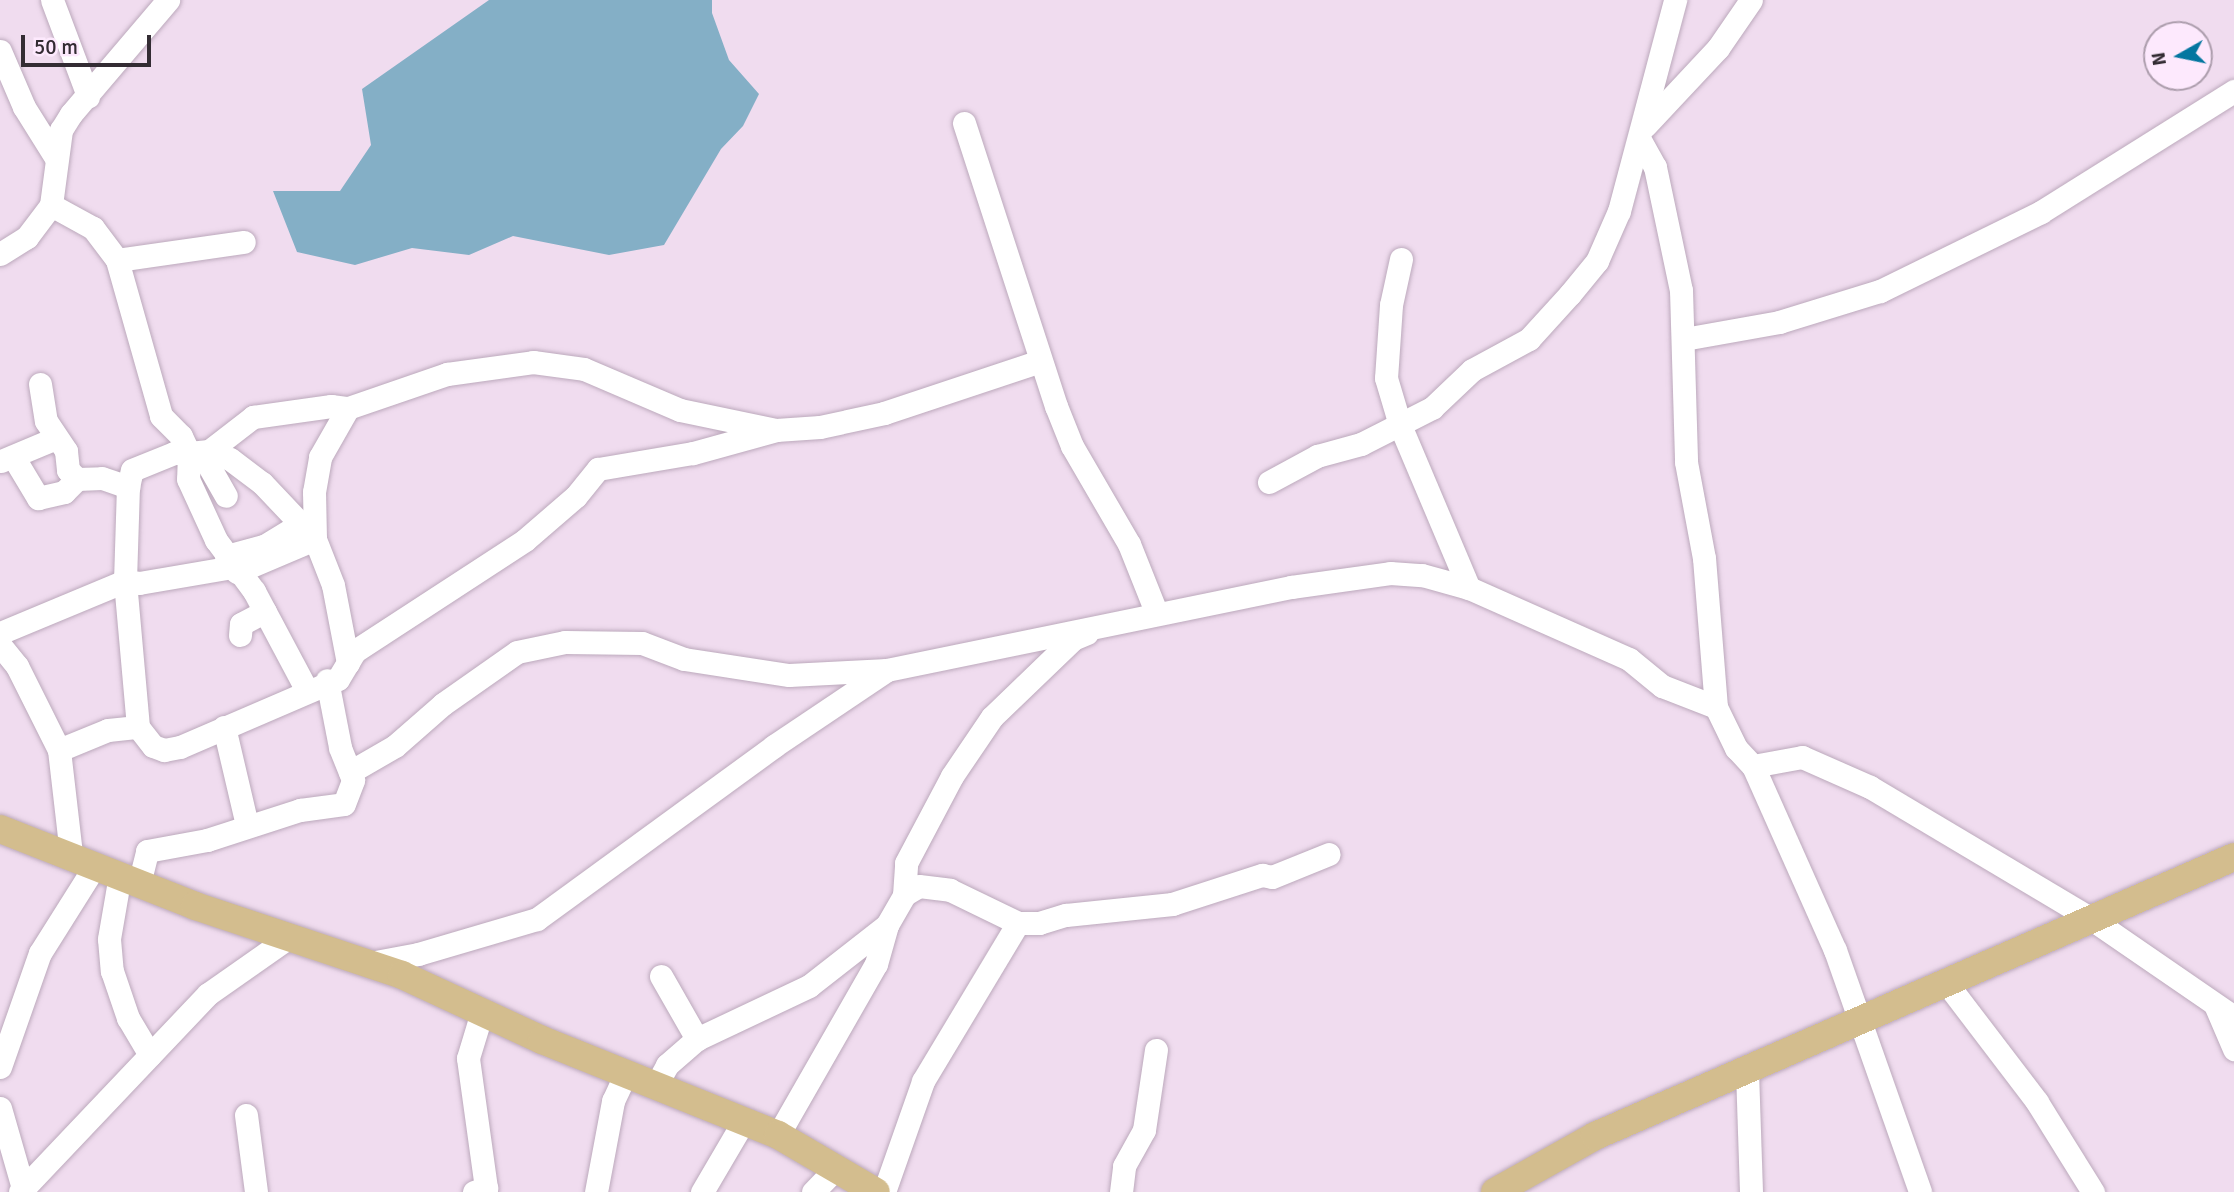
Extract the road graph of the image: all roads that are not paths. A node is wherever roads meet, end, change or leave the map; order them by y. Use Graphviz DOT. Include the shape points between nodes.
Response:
graph roads {
  1 [pos="52,0"];
  2 [pos="168,0"];
  3 [pos="1675,0"];
  4 [pos="1751,0"];
  5 [pos="0,51"];
  6 [pos="2234,91"];
  7 [pos="88,96"];
  8 [pos="964,123"];
  9 [pos="1642,134"];
  10 [pos="56,158"];
  11 [pos="51,205"];
  12 [pos="244,242"];
  13 [pos="0,254"];
  14 [pos="1401,259"];
  15 [pos="117,260"];
  16 [pos="1684,339"];
  17 [pos="1040,361"];
  18 [pos="40,384"];
  19 [pos="348,408"];
  20 [pos="1400,425"];
  21 [pos="776,430"];
  22 [pos="56,438"];
  23 [pos="200,453"];
  24 [pos="7,459"];
  25 [pos="77,479"];
  26 [pos="1269,482"];
  27 [pos="128,487"];
  28 [pos="226,496"];
  29 [pos="308,531"];
  30 [pos="232,565"];
  31 [pos="125,581"];
  32 [pos="1469,588"];
  33 [pos="265,611"];
  34 [pos="1156,612"];
  35 [pos="1111,622"];
  36 [pos="0,633"];
  37 [pos="240,635"];
  38 [pos="0,645"];
  39 [pos="348,663"];
  40 [pos="887,670"];
  41 [pos="316,685"];
  42 [pos="1716,707"];
  43 [pos="138,726"];
  44 [pos="224,727"];
  45 [pos="59,750"];
  46 [pos="1753,766"];
  47 [pos="350,772"];
  48 [pos="247,825"];
  49 [pos="0,829"];
  50 [pos="1329,855"];
  51 [pos="2234,857"];
  52 [pos="106,869"];
  53 [pos="904,895"];
  54 [pos="2091,918"];
  55 [pos="1018,923"];
  56 [pos="887,925"];
  57 [pos="288,938"];
  58 [pos="370,962"];
  59 [pos="661,976"];
  60 [pos="1948,985"];
  61 [pos="2225,1012"];
  62 [pos="482,1013"];
  63 [pos="1863,1023"];
  64 [pos="697,1039"];
  65 [pos="2234,1049"];
  66 [pos="1156,1050"];
  67 [pos="150,1055"];
  68 [pos="0,1067"];
  69 [pos="1747,1071"];
  70 [pos="625,1075"];
  71 [pos="655,1087"];
  72 [pos="0,1108"];
  73 [pos="246,1115"];
  74 [pos="743,1122"];
  75 [pos="778,1135"];
  76 [pos="836,1168"];
  77 [pos="21,1190"];
  78 [pos="1507,1190"];
  79 [pos="256,1192"];
  80 [pos="474,1192"];
  81 [pos="596,1192"];
  82 [pos="702,1192"];
  83 [pos="813,1192"];
  84 [pos="876,1192"];
  85 [pos="884,1192"];
  86 [pos="1121,1192"];
  87 [pos="1751,1192"];
  88 [pos="1920,1192"];
  89 [pos="2093,1192"];
  1 -- 7 [label="street"];
  2 -- 7 [label="street"];
  3 -- 9 [label="street"];
  4 -- 9 [label="street" via="1718,48"];
  5 -- 10 [label="street" via="24,107"];
  6 -- 16 [label="street" via="2041,212 1880,291 1779,322"];
  7 -- 10 [label="street" via="61,130"];
  8 -- 17 [label="street" via="1001,227"];
  9 -- 16 [label="street" via="1658,180 1681,290"];
  9 -- 20 [label="street" via="1619,211 1597,261 1570,294 1529,339 1472,370 1432,408"];
  10 -- 11 [label="street"];
  11 -- 13 [label="street" via="27,237"];
  11 -- 15 [label="street" via="93,228"];
  12 -- 15 [label="street"];
  14 -- 20 [label="street" via="1391,305 1386,379"];
  15 -- 23 [label="street" via="160,416"];
  16 -- 42 [label="street" via="1686,462 1704,558"];
  17 -- 21 [label="street" via="884,414"];
  17 -- 34 [label="street" via="1072,446 1129,544"];
  18 -- 22 [label="street" via="46,421"];
  19 -- 21 [label="street" via="447,374 533,362 584,369 680,410"];
  19 -- 23 [label="street" via="331,405 253,417"];
  19 -- 29 [label="street" via="320,457"];
  20 -- 26 [label="street" via="1361,444 1317,456"];
  20 -- 32 [label="street"];
  21 -- 39 [label="street" via="693,453 598,469 576,496 525,540 355,651"];
  22 -- 24 [label="street"];
  22 -- 25 [label="street" via="66,451 68,470"];
  23 -- 27 [label="street" via="149,460 132,470"];
  23 -- 28 [label="street"];
  23 -- 29 [label="street" via="230,459 262,483"];
  23 -- 30 [label="street" via="188,479"];
  24 -- 25 [label="street" via="38,498 64,492"];
  25 -- 27 [label="street" via="102,478"];
  27 -- 31 [label="street"];
  29 -- 30 [label="street"];
  29 -- 39 [label="street" via="333,585"];
  30 -- 31 [label="street" via="139,583"];
  30 -- 33 [label="street"];
  31 -- 36 [label="street"];
  31 -- 43 [label="street"];
  32 -- 34 [label="street" via="1390,573"];
  32 -- 42 [label="street" via="1629,659 1662,687"];
  33 -- 37 [label="street" via="241,624"];
  33 -- 41 [label="street"];
  34 -- 35 [label="street"];
  35 -- 40 [label="street"];
  35 -- 53 [label="street" via="1073,639 992,717 952,776 905,863"];
  38 -- 45 [label="street" via="16,666"];
  39 -- 41 [label="street" via="338,679"];
  40 -- 47 [label="street" via="789,675 684,659 642,643 565,642 517,652 443,704 395,746"];
  40 -- 58 [label="street" via="751,762 537,919 418,954"];
  41 -- 44 [label="street"];
  41 -- 47 [label="street"];
  42 -- 46 [label="street" via="1736,748"];
  43 -- 44 [label="street" via="145,742 164,750"];
  43 -- 45 [label="street" via="108,730"];
  44 -- 48 [label="street"];
  45 -- 52 [label="street"];
  46 -- 54 [label="street" via="1802,757 1870,787"];
  46 -- 63 [label="street"];
  47 -- 48 [label="street" via="354,780 344,804"];
  48 -- 52 [label="street" via="207,840 147,851"];
  49 -- 52 [label="main road"];
  50 -- 55 [label="street" via="1272,877 1262,874 1171,904"];
  51 -- 54 [label="main road"];
  52 -- 57 [label="main road"];
  52 -- 67 [label="street" via="113,971 128,1018"];
  52 -- 68 [label="street" via="40,953"];
  53 -- 55 [label="street" via="919,886 950,890"];
  53 -- 56 [label="street"];
  54 -- 60 [label="main road"];
  54 -- 61 [label="street"];
  55 -- 85 [label="street" via="923,1081"];
  56 -- 64 [label="street" via="809,986"];
  56 -- 75 [label="street" via="876,964"];
  57 -- 58 [label="main road"];
  57 -- 67 [label="street" via="208,994"];
  58 -- 62 [label="main road"];
  59 -- 64 [label="street"];
  60 -- 63 [label="main road"];
  60 -- 89 [label="street" via="2037,1102"];
  61 -- 65 [label="street"];
  62 -- 70 [label="main road"];
  62 -- 80 [label="street" via="468,1058 486,1188"];
  63 -- 69 [label="main road"];
  63 -- 88 [label="street"];
  64 -- 71 [label="street" via="667,1065"];
  66 -- 86 [label="street" via="1144,1130 1124,1166"];
  67 -- 77 [label="street"];
  69 -- 78 [label="main road" via="1595,1136"];
  69 -- 87 [label="street"];
  70 -- 71 [label="main road"];
  70 -- 81 [label="street" via="613,1101"];
  71 -- 74 [label="main road"];
  72 -- 77 [label="street"];
  73 -- 79 [label="street"];
  74 -- 75 [label="main road"];
  74 -- 82 [label="street"];
  75 -- 76 [label="main road"];
  76 -- 83 [label="street"];
  76 -- 84 [label="main road"];
}
